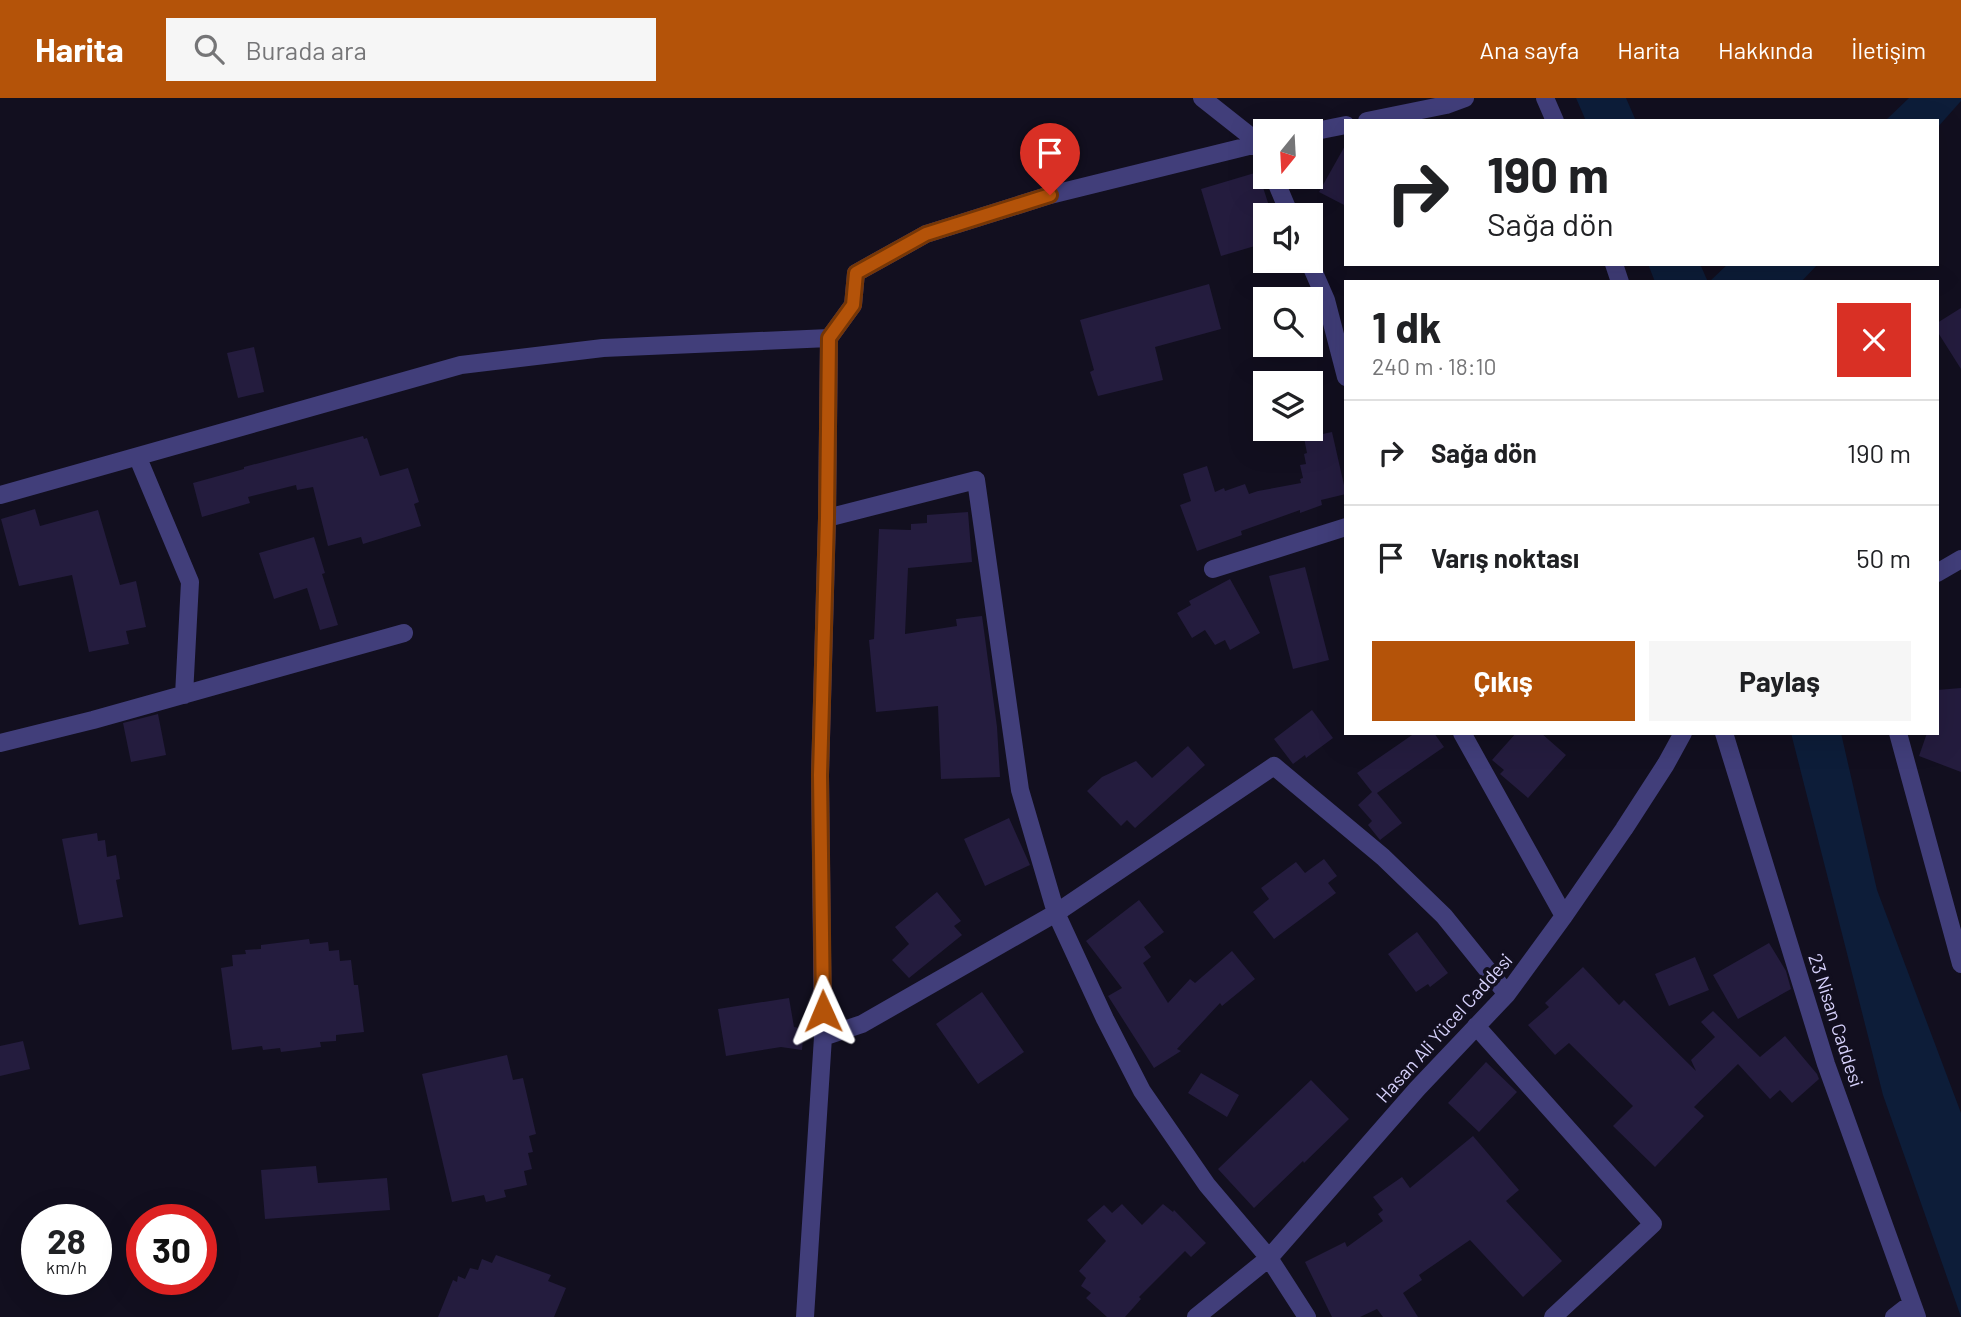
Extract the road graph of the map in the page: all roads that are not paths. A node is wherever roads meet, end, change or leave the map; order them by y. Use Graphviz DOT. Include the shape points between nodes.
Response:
graph roads {
  1 [pos="1202,98"];
  2 [pos="1465,98"];
  3 [pos="1545,98"];
  4 [pos="1377,119"];
  5 [pos="1554,119"];
  6 [pos="1344,125"];
  7 [pos="1323,130"];
  8 [pos="1253,139"];
  9 [pos="1253,149"];
  10 [pos="1314,273"];
  11 [pos="829,338"];
  12 [pos="1344,369"];
  13 [pos="138,458"];
  14 [pos="0,495"];
  15 [pos="827,518"];
  16 [pos="1344,528"];
  17 [pos="1961,559"];
  18 [pos="1213,569"];
  19 [pos="1939,572"];
  20 [pos="404,633"];
  21 [pos="184,695"];
  22 [pos="1463,735"];
  23 [pos="1682,735"];
  24 [pos="1725,735"];
  25 [pos="1899,735"];
  26 [pos="0,743"];
  27 [pos="1056,913"];
  28 [pos="1564,916"];
  29 [pos="1961,964"];
  30 [pos="1507,994"];
  31 [pos="1476,1027"];
  32 [pos="824,1037"];
  33 [pos="1269,1258"];
  34 [pos="1914,1310"];
  35 [pos="806,1317"];
  36 [pos="1196,1317"];
  37 [pos="1307,1317"];
  38 [pos="1553,1317"];
  39 [pos="1894,1317"];
  1 -- 8 [label="street"];
  2 -- 4 [label="street"];
  3 -- 5 [label="street"];
  6 -- 7 [label="street"];
  9 -- 11 [label="street" via="1050,195 926,234 856,273 853,305"];
  10 -- 12 [label="street"];
  11 -- 13 [label="street" via="603,348 461,365"];
  11 -- 15 [label="street"];
  13 -- 14 [label="street"];
  13 -- 21 [label="street" via="190,582"];
  15 -- 27 [label="street" via="976,480 1020,790"];
  15 -- 32 [label="street" via="820,775"];
  16 -- 18 [label="street"];
  17 -- 19 [label="street"];
  20 -- 21 [label="street"];
  21 -- 26 [label="street"];
  22 -- 28 [label="street"];
  23 -- 28 [label="street, Hasan Ali Yücel Caddesi"];
  24 -- 34 [label="street, 23 Nisan Caddesi" via="1826,1064"];
  25 -- 29 [label="street"];
  27 -- 30 [label="street" via="1274,766 1435,907"];
  27 -- 32 [label="street" via="862,1024"];
  27 -- 33 [label="street" via="1142,1091 1207,1185"];
  28 -- 30 [label="street, Hasan Ali Yücel Caddesi"];
  30 -- 31 [label="street, Hasan Ali Yücel Caddesi"];
  31 -- 33 [label="street, Hasan Ali Yücel Caddesi"];
  31 -- 38 [label="street" via="1653,1224"];
  32 -- 35 [label="street"];
  33 -- 36 [label="street, Hasan Ali Yücel Caddesi"];
  33 -- 37 [label="street"];
  34 -- 39 [label="street"];
}
